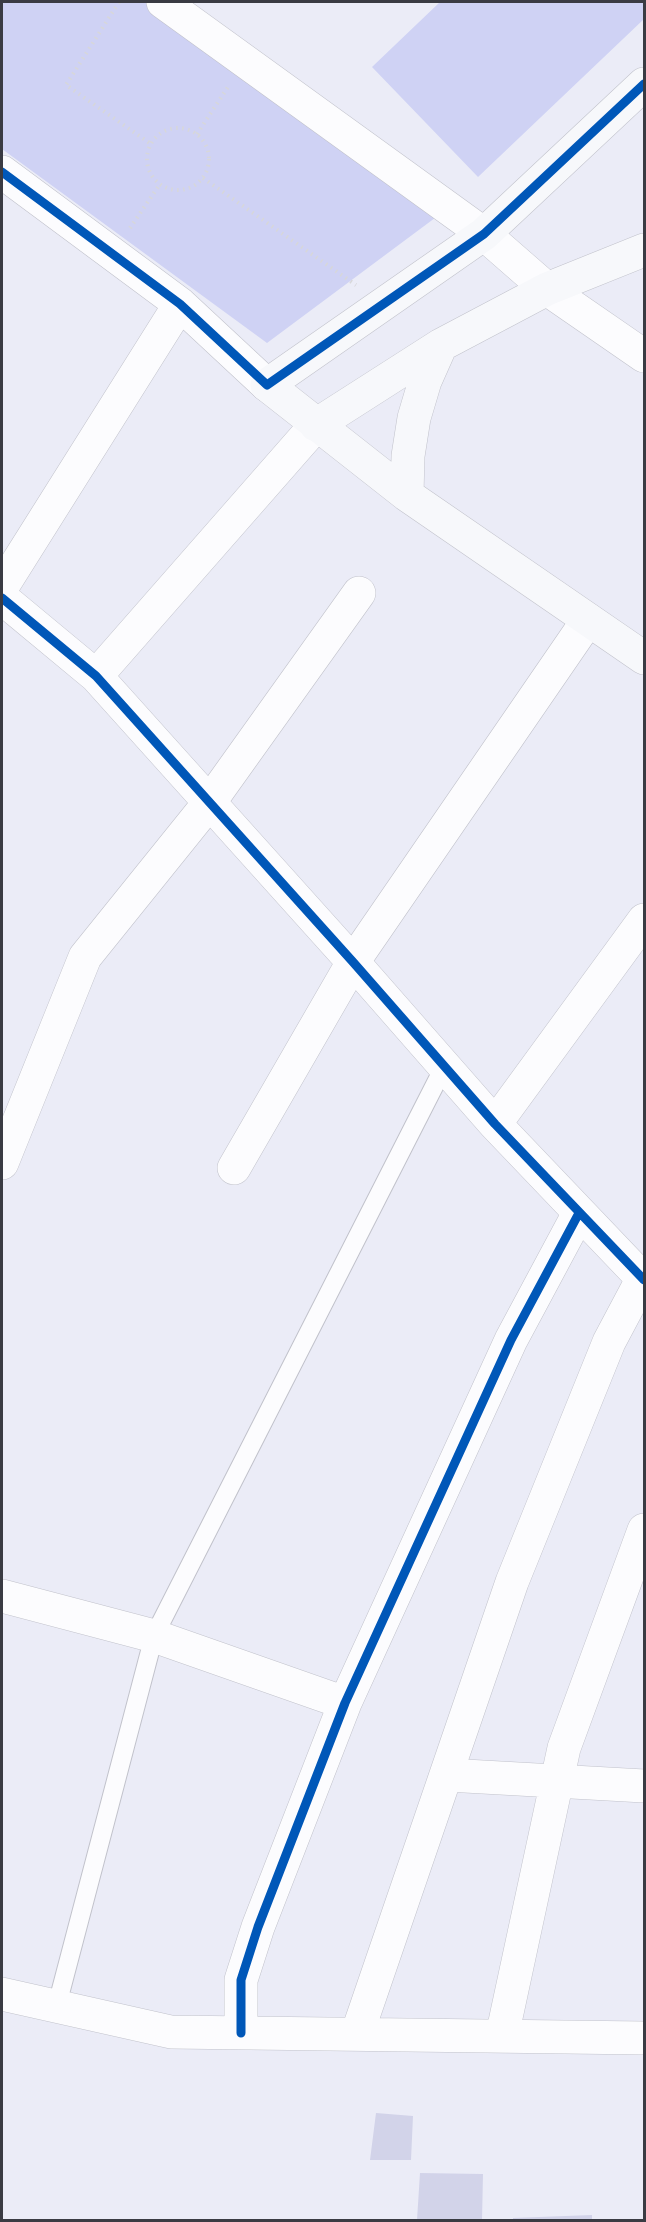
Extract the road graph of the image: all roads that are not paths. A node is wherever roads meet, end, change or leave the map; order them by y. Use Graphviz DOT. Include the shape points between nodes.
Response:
graph roads {
  1 [pos="163,2"];
  2 [pos="645,84"];
  3 [pos="2,172"];
  4 [pos="484,234"];
  5 [pos="645,250"];
  6 [pos="547,289"];
  7 [pos="180,304"];
  8 [pos="441,345"];
  9 [pos="645,357"];
  10 [pos="267,385"];
  11 [pos="316,425"];
  12 [pos="407,495"];
  13 [pos="2,587"];
  14 [pos="359,593"];
  15 [pos="2,598"];
  16 [pos="588,620"];
  17 [pos="645,658"];
  18 [pos="96,676"];
  19 [pos="209,803"];
  20 [pos="645,920"];
  21 [pos="353,962"];
  22 [pos="444,1067"];
  23 [pos="495,1124"];
  24 [pos="2,1163"];
  25 [pos="234,1168"];
  26 [pos="579,1213"];
  27 [pos="644,1278"];
  28 [pos="645,1530"];
  29 [pos="2,1596"];
  30 [pos="154,1636"];
  31 [pos="345,1703"];
  32 [pos="447,1774"];
  33 [pos="557,1781"];
  34 [pos="645,1786"];
  35 [pos="2,1994"];
  36 [pos="57,2006"];
  37 [pos="241,2033"];
  38 [pos="357,2034"];
  39 [pos="502,2036"];
  40 [pos="645,2038"];
  1 -- 4 [label="street"];
  2 -- 4 [label="street"];
  3 -- 7 [label="street"];
  4 -- 6 [label="street"];
  4 -- 10 [label="street"];
  5 -- 6 [label="street"];
  6 -- 8 [label="street"];
  6 -- 9 [label="street"];
  7 -- 10 [label="street"];
  7 -- 13 [label="street"];
  8 -- 11 [label="street"];
  8 -- 12 [label="street" via="414,418"];
  10 -- 11 [label="street"];
  11 -- 12 [label="street"];
  11 -- 18 [label="street"];
  12 -- 16 [label="street"];
  14 -- 19 [label="street"];
  15 -- 18 [label="street"];
  16 -- 17 [label="street"];
  16 -- 21 [label="street"];
  18 -- 19 [label="street"];
  19 -- 21 [label="street"];
  19 -- 24 [label="street" via="85,957"];
  20 -- 23 [label="street"];
  21 -- 22 [label="street"];
  21 -- 25 [label="street"];
  22 -- 23 [label="street"];
  22 -- 30 [label="lane"];
  23 -- 26 [label="street"];
  26 -- 27 [label="street"];
  26 -- 31 [label="street" via="511,1340"];
  27 -- 32 [label="street" via="609,1342 512,1582"];
  28 -- 33 [label="street" via="564,1749"];
  29 -- 30 [label="street"];
  30 -- 31 [label="street"];
  30 -- 36 [label="lane"];
  31 -- 37 [label="street" via="244,1970"];
  32 -- 33 [label="street"];
  32 -- 38 [label="street"];
  33 -- 34 [label="street"];
  33 -- 39 [label="street"];
  35 -- 36 [label="street"];
  36 -- 37 [label="street" via="171,2032"];
  37 -- 38 [label="street"];
  38 -- 39 [label="street"];
  39 -- 40 [label="street"];
}
